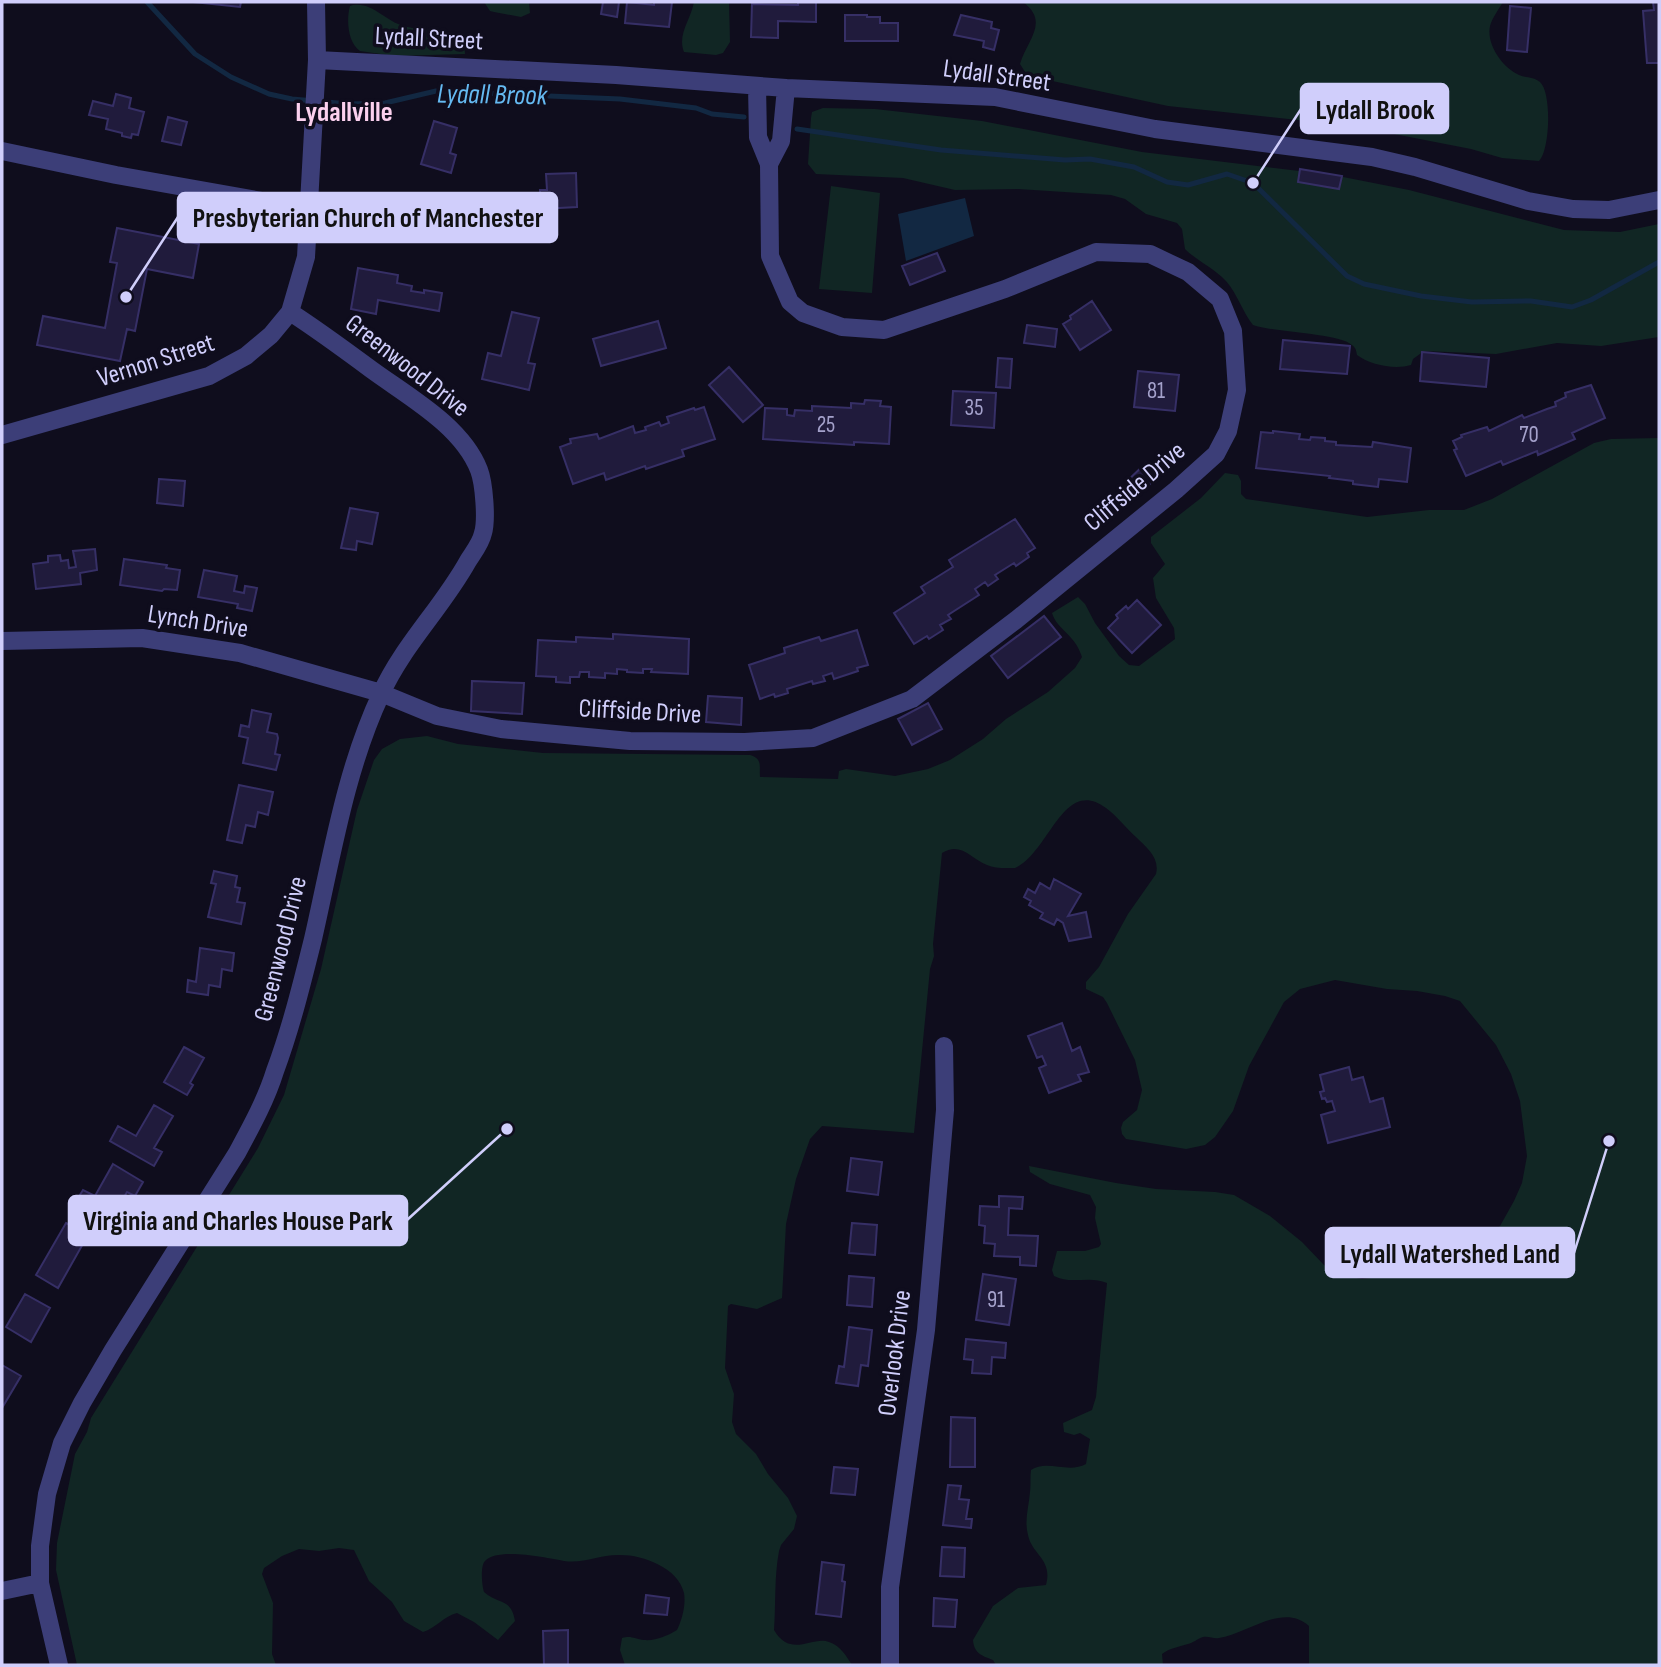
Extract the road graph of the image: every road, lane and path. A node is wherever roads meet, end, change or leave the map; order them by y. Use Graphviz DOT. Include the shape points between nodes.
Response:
graph roads {
  1 [pos="316,2"];
  2 [pos="317,60"];
  3 [pos="757,86"];
  4 [pos="786,88"];
  5 [pos="2,151"];
  6 [pos="769,164"];
  7 [pos="1659,200"];
  8 [pos="307,209"];
  9 [pos="290,312"];
  10 [pos="2,435"];
  11 [pos="2,641"];
  12 [pos="381,693"];
  13 [pos="944,1046"];
  14 [pos="40,1583"];
  15 [pos="2,1591"];
  16 [pos="59,1665"];
  17 [pos="890,1665"];
  1 -- 2 [label="street, Vernon Street"];
  2 -- 3 [label="street, Lydall Street"];
  2 -- 8 [label="street, Vernon Street"];
  3 -- 4 [label="street, Lydall Street"];
  3 -- 6 [label="street, Cliffside Drive" via="758,136"];
  4 -- 6 [label="street, Cliffside Drive" via="781,141"];
  4 -- 7 [label="street, Lydall Street" via="995,97 1155,129 1371,158 1573,209 1609,210"];
  5 -- 8 [label="street"];
  6 -- 12 [label="street, Cliffside Drive" via="770,256 790,302 803,313 842,327 884,330 1096,252 1150,254 1188,272 1220,299 1233,331 1237,390 1228,431 1216,454 1016,620 912,699 813,738 630,741 500,729 437,716"];
  8 -- 9 [label="street, Vernon Street" via="306,257"];
  9 -- 10 [label="street, Vernon Street" via="247,356 209,376"];
  9 -- 12 [label="street, Greenwood Drive" via="442,423 465,445 480,471 483,534 456,583 405,649"];
  11 -- 12 [label="street, Lynch Drive" via="142,638 240,653"];
  12 -- 14 [label="street, Greenwood Drive" via="350,778 295,1010 275,1074 237,1153 113,1350 62,1443 47,1494"];
  13 -- 17 [label="street, Overlook Drive" via="945,1110 929,1303 890,1587"];
  14 -- 15 [label="street"];
  14 -- 16 [label="street, Greenwood Drive"];
}
